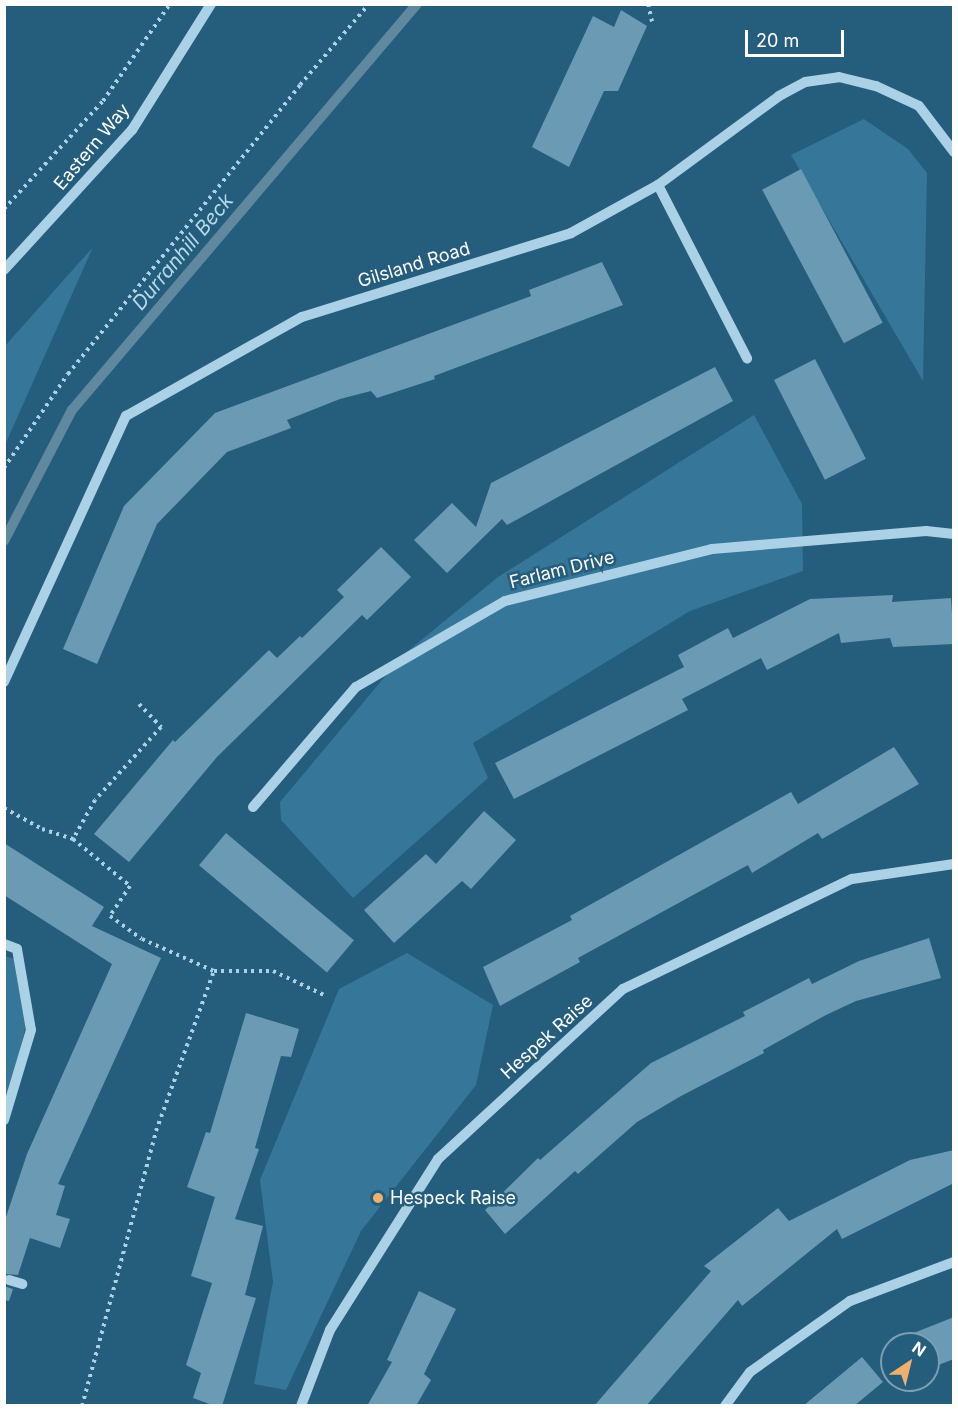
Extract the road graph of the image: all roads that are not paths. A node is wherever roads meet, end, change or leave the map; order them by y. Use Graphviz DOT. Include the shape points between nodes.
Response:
graph roads {
  1 [pos="211,4"];
  2 [pos="954,152"];
  3 [pos="658,185"];
  4 [pos="4,270"];
  5 [pos="747,358"];
  6 [pos="954,534"];
  7 [pos="4,682"];
  8 [pos="253,807"];
  9 [pos="954,864"];
  10 [pos="4,944"];
  11 [pos="4,1120"];
  12 [pos="954,1262"];
  13 [pos="9,1280"];
  14 [pos="22,1284"];
  15 [pos="302,1406"];
  16 [pos="725,1406"];
  1 -- 4 [label="street, Eastern Way" via="132,130"];
  2 -- 3 [label="street, Gilsland Road" via="919,106 876,86 839,77 805,82 779,96"];
  3 -- 5 [label="street"];
  3 -- 7 [label="street, Gilsland Road" via="571,233 302,317 126,416"];
  6 -- 8 [label="street, Farlam Drive" via="926,531 712,549 505,601 357,687"];
  9 -- 15 [label="street, Hespek Raise" via="852,879 623,989 438,1159 330,1330"];
  10 -- 11 [label="street" via="17,949 32,1030"];
  12 -- 16 [label="street" via="850,1301 750,1371"];
  13 -- 14 [label="street"];
}
